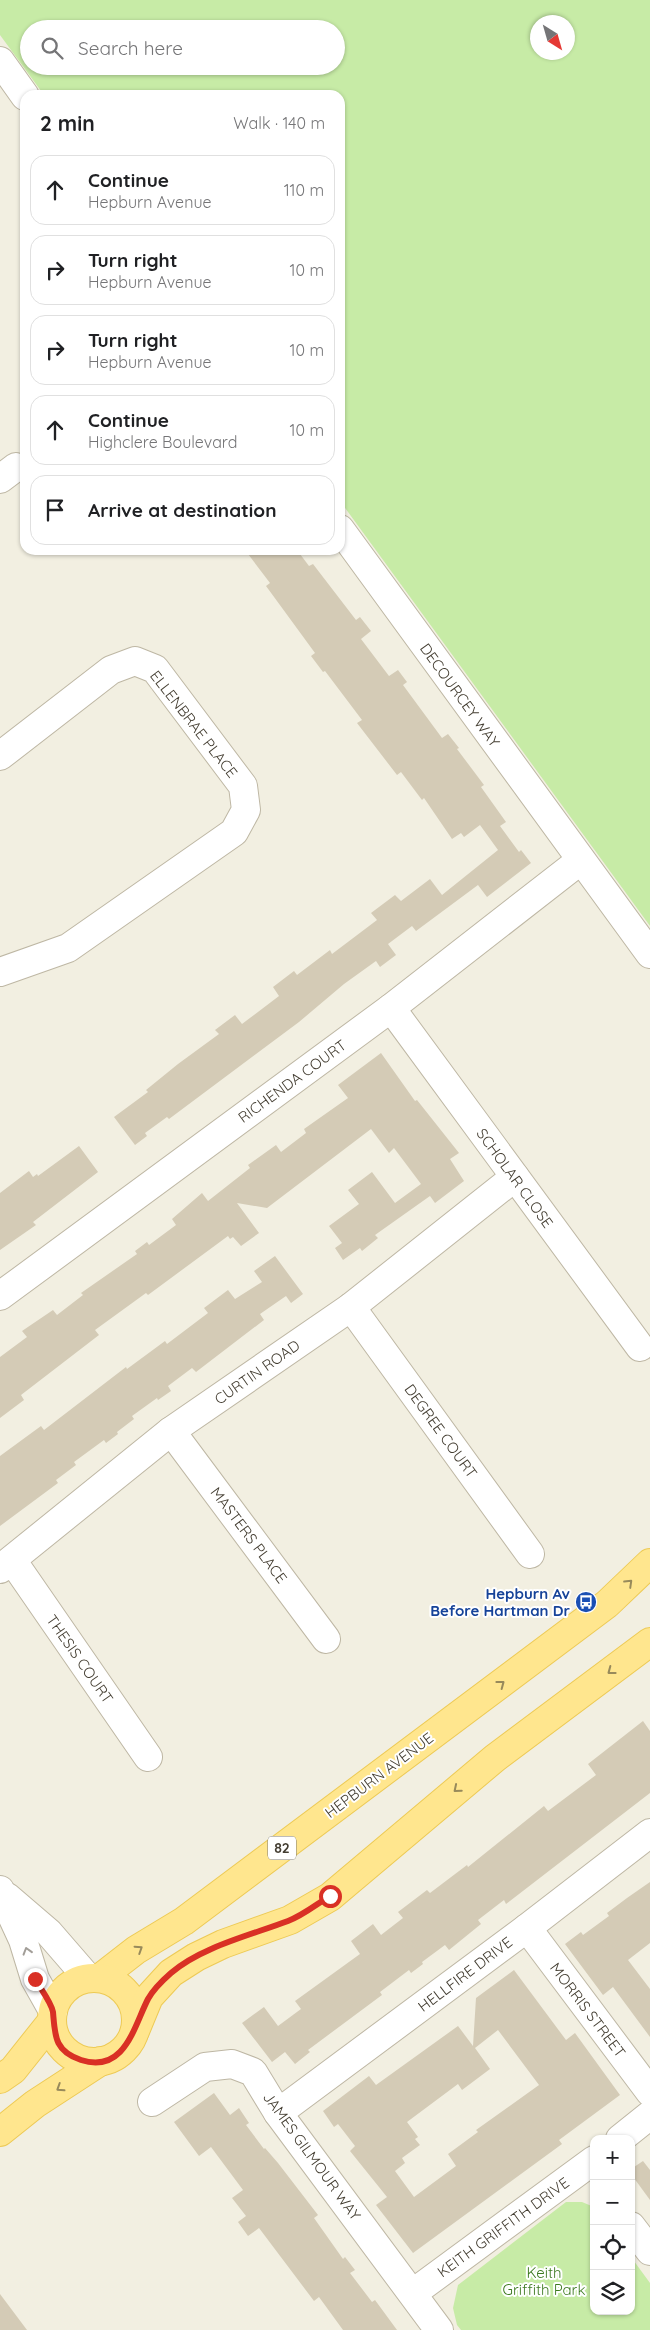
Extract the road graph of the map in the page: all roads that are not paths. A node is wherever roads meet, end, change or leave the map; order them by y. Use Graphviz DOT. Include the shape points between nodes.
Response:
graph roads {
  1 [pos="0,61"];
  2 [pos="21,90"];
  3 [pos="345,536"];
  4 [pos="0,756"];
  5 [pos="580,860"];
  6 [pos="650,954"];
  7 [pos="0,972"];
  8 [pos="391,1008"];
  9 [pos="515,1178"];
  10 [pos="0,1296"];
  11 [pos="351,1307"];
  12 [pos="640,1347"];
  13 [pos="171,1431"];
  14 [pos="530,1554"];
  15 [pos="650,1563"];
  16 [pos="6,1565"];
  17 [pos="326,1640"];
  18 [pos="650,1642"];
  19 [pos="148,1757"];
  20 [pos="650,1833"];
  21 [pos="1,1891"];
  22 [pos="527,1928"];
  23 [pos="94,1978"];
  24 [pos="52,2016"];
  25 [pos="135,2030"];
  26 [pos="101,2061"];
  27 [pos="0,2079"];
  28 [pos="650,2092"];
  29 [pos="152,2102"];
  30 [pos="278,2112"];
  31 [pos="650,2115"];
  32 [pos="0,2132"];
  33 [pos="625,2135"];
  34 [pos="590,2168"];
  35 [pos="635,2231"];
  36 [pos="650,2252"];
  37 [pos="413,2293"];
  38 [pos="439,2330"];
  1 -- 2 [label="street"];
  3 -- 5 [label="street, DECOURCEY WAY"];
  4 -- 7 [label="street, ELLENBRAE PLACE" via="111,670 135,661 155,669 243,786 246,810 234,832 68,948"];
  5 -- 6 [label="street, DECOURCEY WAY"];
  5 -- 8 [label="street, RICHENDA COURT"];
  8 -- 9 [label="street, SCHOLAR CLOSE"];
  8 -- 10 [label="street, RICHENDA COURT"];
  9 -- 11 [label="street, CURTIN ROAD"];
  9 -- 12 [label="street, SCHOLAR CLOSE"];
  11 -- 13 [label="street, CURTIN ROAD"];
  11 -- 14 [label="street, DEGREE COURT"];
  13 -- 16 [label="street, CURTIN ROAD"];
  13 -- 17 [label="street, MASTERS PLACE"];
  23 -- 15 [label="main road, HEPBURN AVENUE / 82, one-way" via="184,1921 607,1604"];
  16 -- 19 [label="street, THESIS COURT"];
  18 -- 25 [label="main road, one-way" via="495,1758 330,1896 290,1920 223,1944 171,1973 149,1997"];
  20 -- 22 [label="street, HELLFIRE DRIVE"];
  21 -- 23 [label="street"];
  24 -- 21 [label="street, one-way"];
  22 -- 28 [label="street, MORRIS STREET"];
  22 -- 30 [label="street, HELLFIRE DRIVE"];
  23 -- 24 [label="main road, HEPBURN AVENUE / 82" via="69,1986 58,1997"];
  23 -- 25 [label="main road" via="112,1981 124,1990 136,2016"];
  24 -- 26 [label="main road" via="55,2036 63,2049 81,2060"];
  24 -- 27 [label="main road, HEPBURN AVENUE / 82" via="12,2070"];
  25 -- 26 [label="main road" via="128,2045 116,2056"];
  26 -- 32 [label="main road, one-way"];
  29 -- 30 [label="street, JAMES GILMOUR WAY" via="205,2067 232,2064 253,2072"];
  30 -- 37 [label="street, JAMES GILMOUR WAY"];
  31 -- 33 [label="street"];
  34 -- 37 [label="street, KEITH GRIFFITH DRIVE"];
  35 -- 36 [label="street"];
  37 -- 38 [label="street, JAMES GILMOUR WAY"];
}
